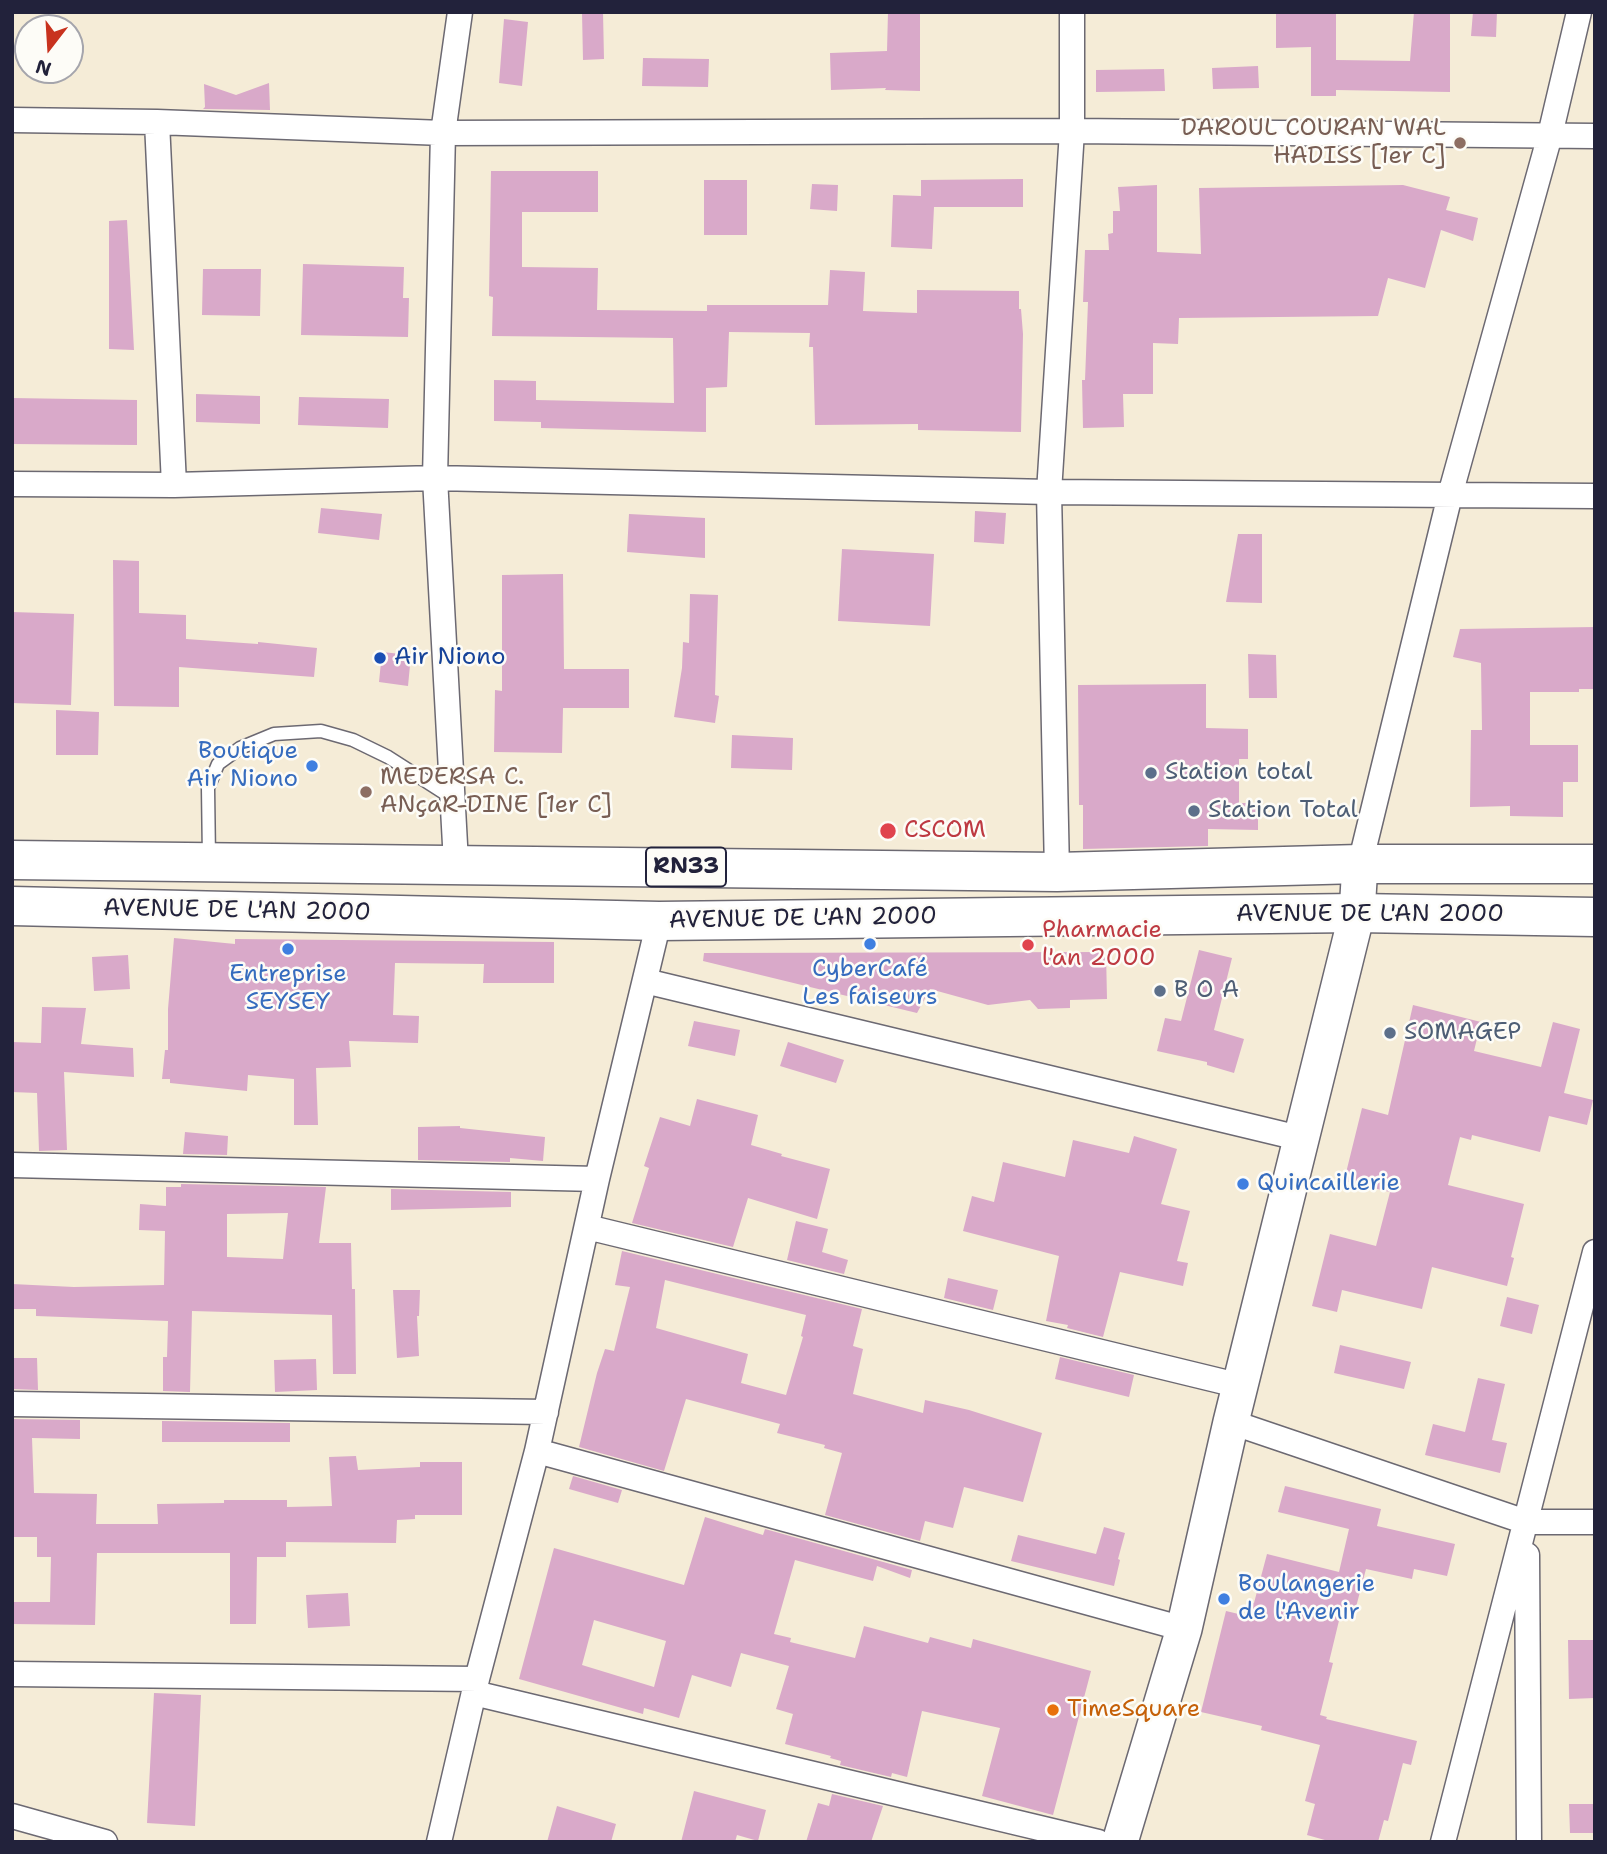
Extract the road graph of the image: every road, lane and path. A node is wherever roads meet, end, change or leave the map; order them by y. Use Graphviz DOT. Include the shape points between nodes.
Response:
graph roads {
  1 [pos="460,12"];
  2 [pos="1072,12"];
  3 [pos="1579,12"];
  4 [pos="12,120"];
  5 [pos="157,122"];
  6 [pos="1072,131"];
  7 [pos="443,133"];
  8 [pos="1550,135"];
  9 [pos="1595,136"];
  10 [pos="435,478"];
  11 [pos="12,484"];
  12 [pos="174,485"];
  13 [pos="1049,492"];
  14 [pos="1450,495"];
  15 [pos="1595,496"];
  16 [pos="452,799"];
  17 [pos="12,860"];
  18 [pos="209,862"];
  19 [pos="456,863"];
  20 [pos="1360,864"];
  21 [pos="1595,864"];
  22 [pos="1057,872"];
  23 [pos="12,906"];
  24 [pos="1357,913"];
  25 [pos="1595,917"];
  26 [pos="659,921"];
  27 [pos="645,981"];
  28 [pos="1303,1139"];
  29 [pos="12,1165"];
  30 [pos="597,1179"];
  31 [pos="587,1227"];
  32 [pos="1595,1252"];
  33 [pos="1241,1386"];
  34 [pos="12,1404"];
  35 [pos="546,1412"];
  36 [pos="1231,1422"];
  37 [pos="537,1451"];
  38 [pos="1527,1522"];
  39 [pos="1595,1522"];
  40 [pos="1184,1629"];
  41 [pos="12,1674"];
  42 [pos="475,1686"];
  43 [pos="12,1816"];
  44 [pos="106,1842"];
  45 [pos="439,1842"];
  46 [pos="1098,1842"];
  47 [pos="1119,1842"];
  48 [pos="1443,1842"];
  49 [pos="1529,1842"];
  1 -- 7 [label="street"];
  2 -- 6 [label="street"];
  3 -- 8 [label="street"];
  4 -- 5 [label="street"];
  5 -- 7 [label="street"];
  5 -- 12 [label="street"];
  6 -- 7 [label="street"];
  6 -- 8 [label="street"];
  6 -- 13 [label="street"];
  7 -- 10 [label="street"];
  8 -- 9 [label="street"];
  8 -- 14 [label="street"];
  10 -- 12 [label="street"];
  10 -- 13 [label="street"];
  10 -- 16 [label="street"];
  11 -- 12 [label="street"];
  13 -- 14 [label="street"];
  13 -- 22 [label="street"];
  14 -- 15 [label="street"];
  14 -- 20 [label="street"];
  16 -- 18 [label="lane" via="353,740 321,731 274,734 240,748 218,764 208,788"];
  16 -- 19 [label="street"];
  17 -- 18 [label="main road, AVENUE DE L'AN 2000 / RN33"];
  18 -- 19 [label="main road, AVENUE DE L'AN 2000 / RN33"];
  19 -- 22 [label="main road, AVENUE DE L'AN 2000 / RN33"];
  20 -- 21 [label="main road, AVENUE DE L'AN 2000"];
  20 -- 22 [label="main road, AVENUE DE L'AN 2000 / RN33"];
  20 -- 24 [label="street"];
  23 -- 26 [label="main road, AVENUE DE L'AN 2000 / RN33"];
  24 -- 25 [label="main road, AVENUE DE L'AN 2000"];
  24 -- 26 [label="main road, AVENUE DE L'AN 2000 / RN33"];
  24 -- 28 [label="street"];
  26 -- 27 [label="street"];
  27 -- 28 [label="street"];
  27 -- 30 [label="street"];
  28 -- 33 [label="street"];
  29 -- 30 [label="street"];
  30 -- 31 [label="street"];
  31 -- 33 [label="street"];
  31 -- 35 [label="street"];
  32 -- 38 [label="street"];
  33 -- 36 [label="street"];
  34 -- 35 [label="street"];
  35 -- 37 [label="street"];
  36 -- 38 [label="street"];
  36 -- 40 [label="street"];
  37 -- 40 [label="street"];
  37 -- 42 [label="street"];
  38 -- 39 [label="street"];
  38 -- 48 [label="street"];
  38 -- 49 [label="street"];
  40 -- 47 [label="street"];
  41 -- 42 [label="street"];
  42 -- 45 [label="street"];
  42 -- 46 [label="street"];
  43 -- 44 [label="street"];
}
